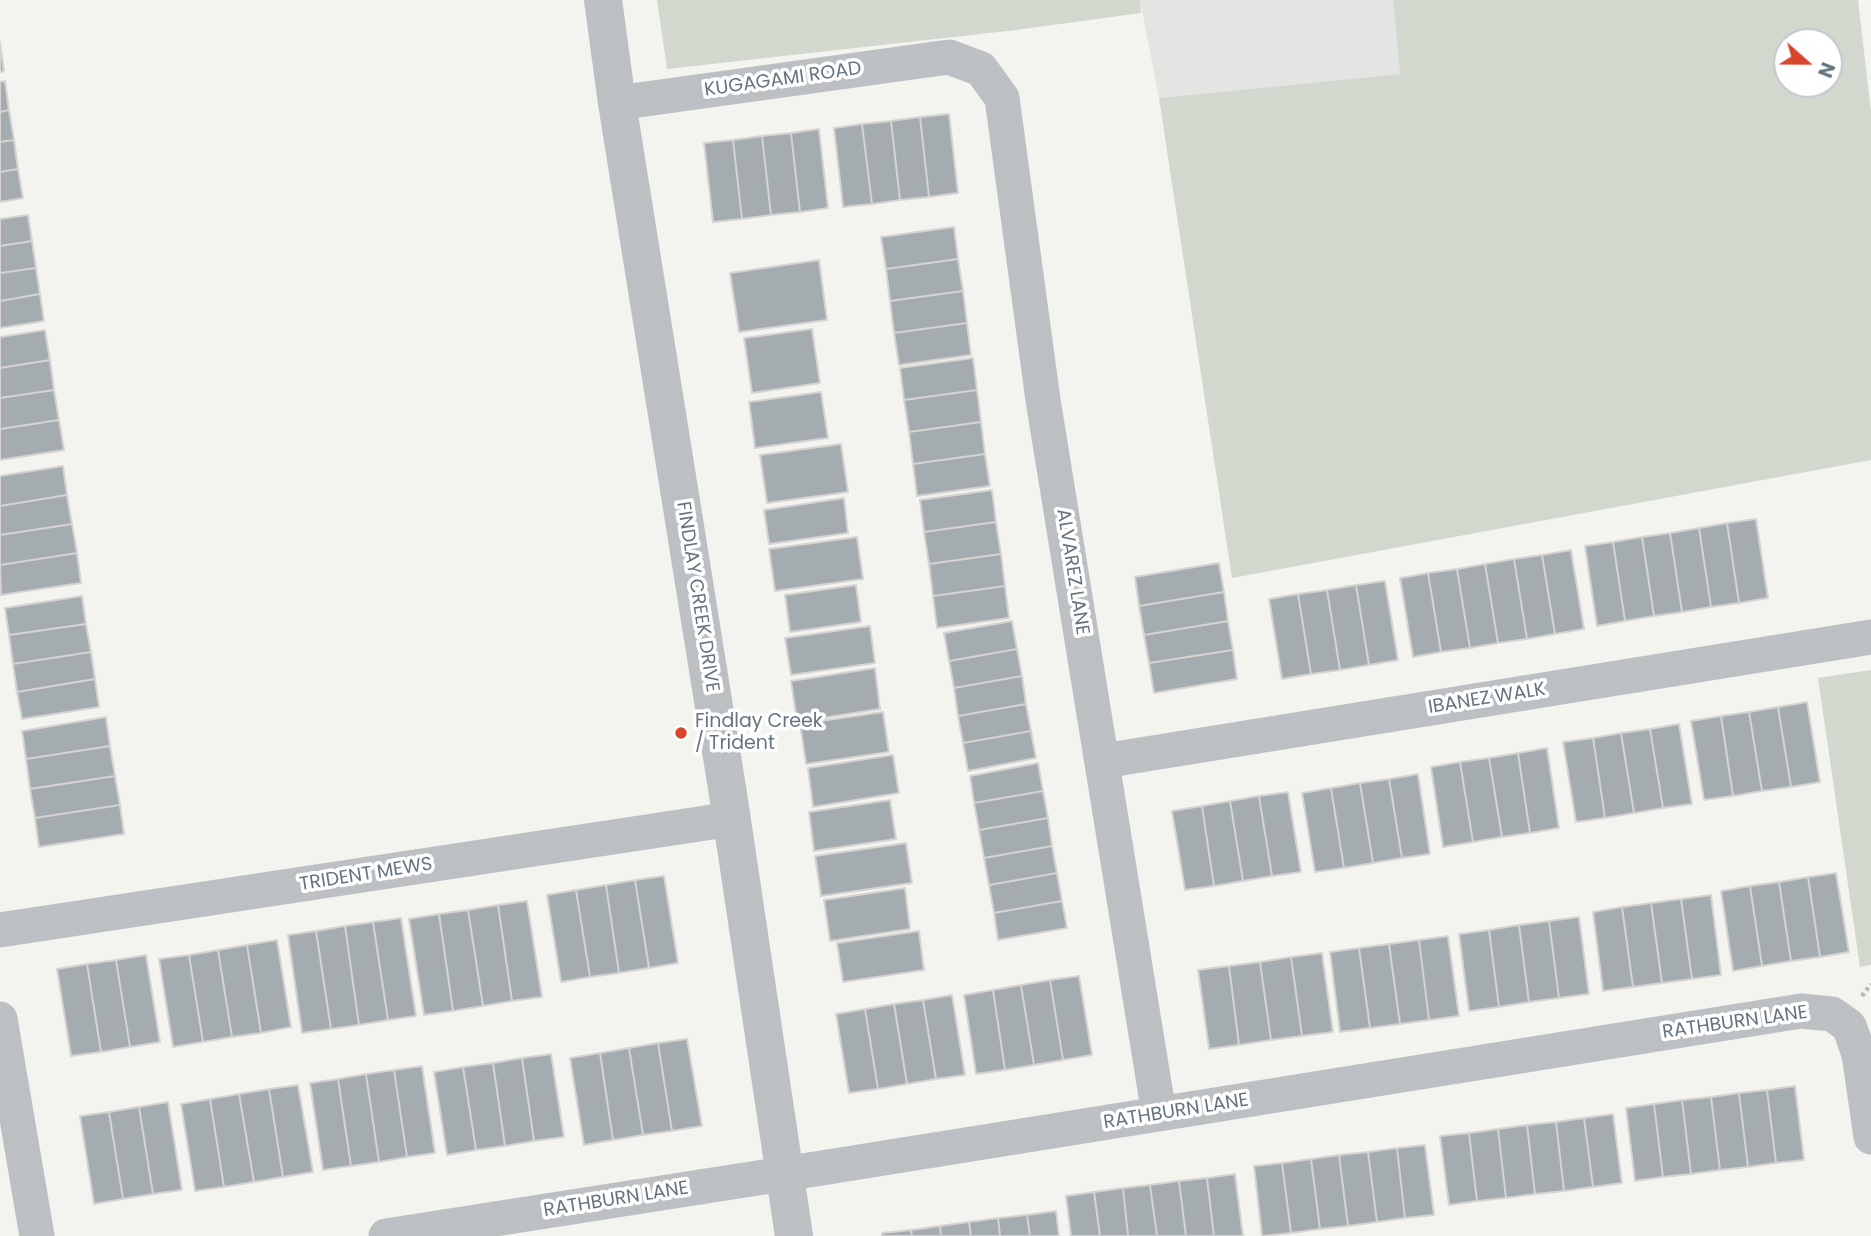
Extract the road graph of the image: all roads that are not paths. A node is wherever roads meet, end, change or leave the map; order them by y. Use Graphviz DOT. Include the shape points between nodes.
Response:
graph roads {
  1 [pos="603,0"];
  2 [pos="949,57"];
  3 [pos="617,103"];
  4 [pos="1871,637"];
  5 [pos="1102,761"];
  6 [pos="732,819"];
  7 [pos="0,930"];
  8 [pos="0,1019"];
  9 [pos="1159,1114"];
  10 [pos="1871,1137"];
  11 [pos="785,1174"];
  12 [pos="37,1236"];
  13 [pos="386,1236"];
  14 [pos="794,1236"];
  1 -- 3 [label="street, FINDLAY CREEK DRIVE"];
  2 -- 3 [label="street, KUGAGAMI ROAD"];
  2 -- 5 [label="street, ALVAREZ LANE" via="981,69 1002,98 1043,400"];
  3 -- 6 [label="street, FINDLAY CREEK DRIVE"];
  4 -- 5 [label="street, IBANEZ WALK"];
  5 -- 9 [label="street, ALVAREZ LANE"];
  6 -- 7 [label="street, TRIDENT MEWS"];
  6 -- 11 [label="street, FINDLAY CREEK DRIVE"];
  8 -- 12 [label="street"];
  9 -- 10 [label="street, RATHBURN LANE" via="1801,1011 1832,1014 1849,1026 1859,1054"];
  9 -- 11 [label="street, RATHBURN LANE"];
  11 -- 13 [label="street, RATHBURN LANE"];
  11 -- 14 [label="street, FINDLAY CREEK DRIVE"];
}
